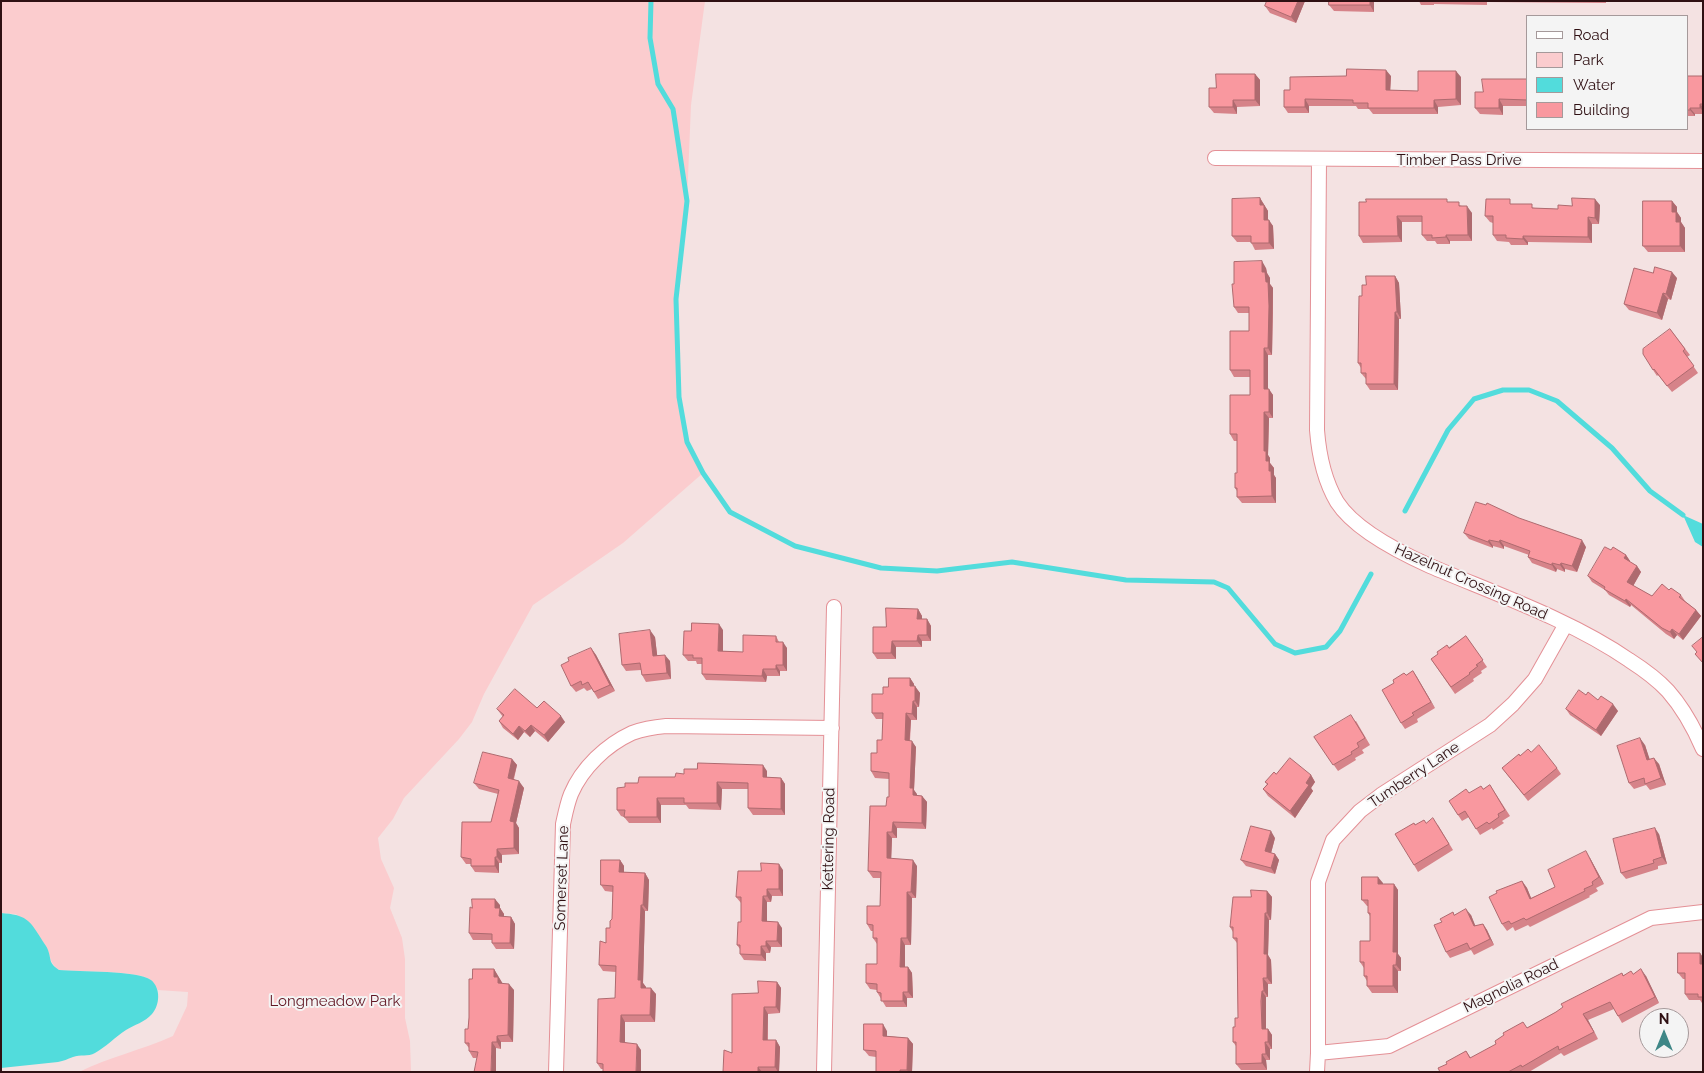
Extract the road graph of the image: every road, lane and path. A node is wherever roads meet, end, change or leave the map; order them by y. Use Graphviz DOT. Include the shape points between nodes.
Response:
graph roads {
  1 [pos="1215,158"];
  2 [pos="1319,160"];
  3 [pos="1703,161"];
  4 [pos="834,607"];
  5 [pos="1566,624"];
  6 [pos="832,728"];
  7 [pos="1703,749"];
  8 [pos="1703,912"];
  9 [pos="1318,1053"];
  10 [pos="556,1072"];
  11 [pos="824,1072"];
  12 [pos="1317,1072"];
  1 -- 2 [label="street, Timber Pass Drive"];
  2 -- 3 [label="street, Timber Pass Drive"];
  2 -- 5 [label="street, Hazelnut Crossing Road" via="1317,430 1324,473 1338,503 1379,540 1407,556"];
  4 -- 6 [label="street, Kettering Road"];
  5 -- 7 [label="street, Hazelnut Crossing Road" via="1619,652 1667,689 1693,727"];
  5 -- 9 [label="street, Tumberry Lane" via="1535,679 1514,704 1490,725 1380,795 1333,840 1318,882"];
  6 -- 10 [label="street, Somerset Lane" via="650,728 633,733 607,748 580,775 570,796 563,824"];
  6 -- 11 [label="street, Kettering Road"];
  8 -- 9 [label="street, Magnolia Road" via="1651,918 1388,1046"];
  9 -- 12 [label="street, Tumberry Lane"];
}
